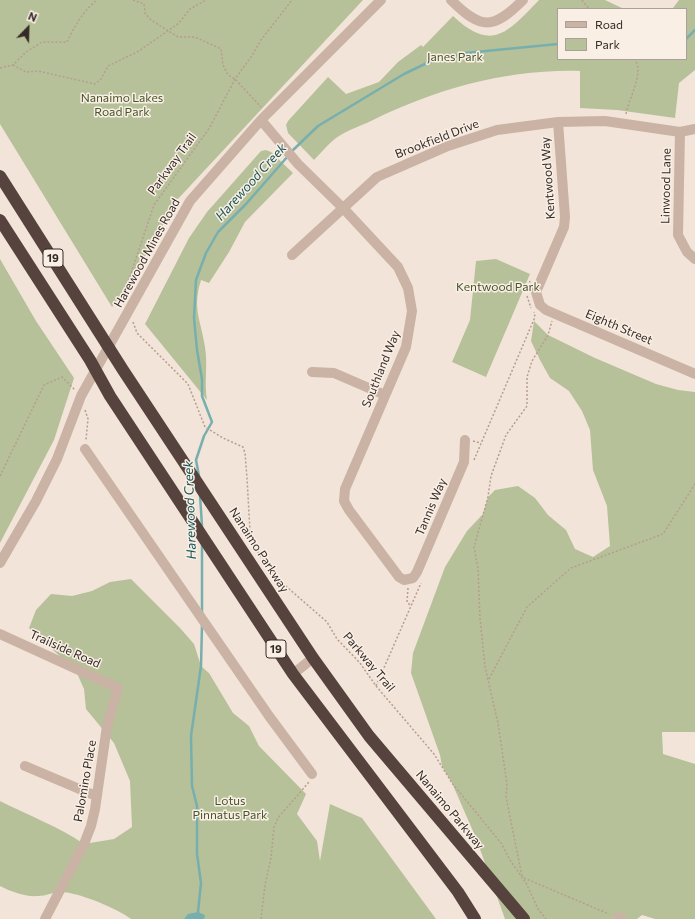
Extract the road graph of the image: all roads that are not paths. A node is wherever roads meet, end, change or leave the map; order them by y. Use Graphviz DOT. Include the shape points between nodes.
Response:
graph roads {
  1 [pos="381,0"];
  2 [pos="451,0"];
  3 [pos="523,0"];
  4 [pos="264,117"];
  5 [pos="558,122"];
  6 [pos="695,129"];
  7 [pos="680,132"];
  8 [pos="0,176"];
  9 [pos="344,208"];
  10 [pos="0,220"];
  11 [pos="292,255"];
  12 [pos="695,259"];
  13 [pos="537,299"];
  14 [pos="312,372"];
  15 [pos="695,374"];
  16 [pos="385,395"];
  17 [pos="465,440"];
  18 [pos="85,449"];
  19 [pos="0,563"];
  20 [pos="409,581"];
  21 [pos="0,634"];
  22 [pos="313,658"];
  23 [pos="293,674"];
  24 [pos="118,688"];
  25 [pos="25,766"];
  26 [pos="312,774"];
  27 [pos="96,796"];
  28 [pos="45,919"];
  29 [pos="475,919"];
  30 [pos="524,919"];
  1 -- 4 [label="street, Harewood Mines Road"];
  2 -- 3 [label="street" via="468,17 480,22 492,22 506,16"];
  4 -- 9 [label="street, Southland Way" via="298,164"];
  4 -- 19 [label="street, Harewood Mines Road" via="190,201 81,396 57,459"];
  5 -- 7 [label="street, Brookfield Drive" via="605,121"];
  5 -- 9 [label="street, Brookfield Drive" via="497,130 448,146 377,178"];
  5 -- 13 [label="street, Kentwood Way" via="564,227 536,292"];
  6 -- 7 [label="street, Brookfield Drive"];
  7 -- 12 [label="street, Linwood Lane" via="678,235 687,252"];
  8 -- 22 [label="highway, Nanaimo Parkway / 19" via="123,370"];
  9 -- 11 [label="street, Brookfield Drive"];
  9 -- 16 [label="street, Southland Way" via="398,267 408,288 412,311 410,330 406,347"];
  10 -- 23 [label="highway, 19" via="90,360 110,396"];
  13 -- 15 [label="street, Eighth Street" via="540,305 555,314"];
  14 -- 16 [label="street" via="334,373"];
  16 -- 20 [label="street, Southland Way" via="345,489 344,501 399,577"];
  17 -- 20 [label="street, Tannis Way" via="464,462 417,572"];
  18 -- 26 [label="street" via="268,716"];
  21 -- 24 [label="street, Trailside Road"];
  22 -- 23 [label="street"];
  22 -- 30 [label="highway, Nanaimo Parkway / 19" via="369,736"];
  23 -- 29 [label="highway, 19" via="458,892"];
  24 -- 27 [label="street, Palomino Place" via="107,726"];
  25 -- 27 [label="street"];
  27 -- 28 [label="street, Palomino Place" via="95,809 84,844"];
}
